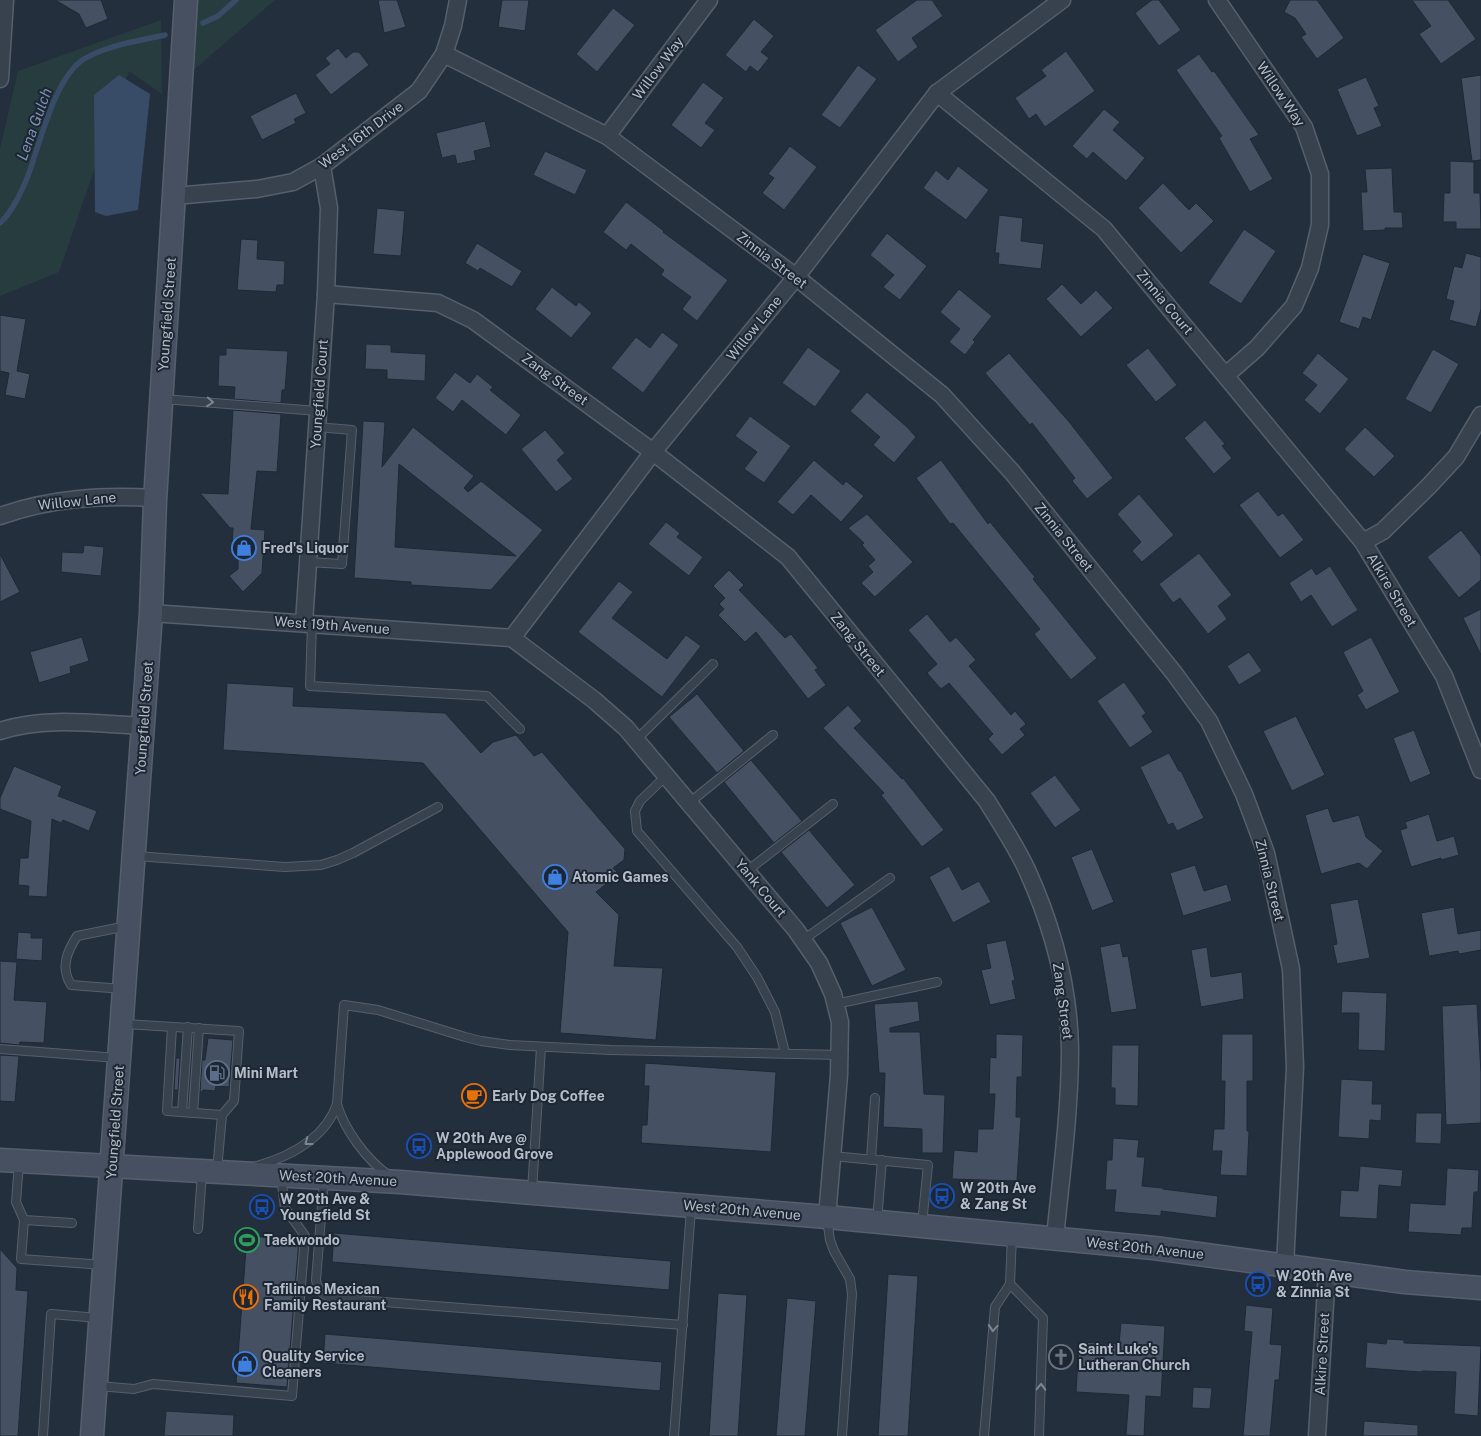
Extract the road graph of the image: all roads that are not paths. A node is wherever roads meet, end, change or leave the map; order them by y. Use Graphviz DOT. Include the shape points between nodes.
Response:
graph roads {
  1 [pos="5,0"];
  2 [pos="186,0"];
  3 [pos="458,0"];
  4 [pos="709,0"];
  5 [pos="1062,0"];
  6 [pos="1217,0"];
  7 [pos="444,54"];
  8 [pos="0,78"];
  9 [pos="937,93"];
  10 [pos="607,136"];
  11 [pos="322,166"];
  12 [pos="174,196"];
  13 [pos="796,277"];
  14 [pos="326,294"];
  15 [pos="1226,376"];
  16 [pos="162,399"];
  17 [pos="1481,415"];
  18 [pos="317,419"];
  19 [pos="653,452"];
  20 [pos="155,498"];
  21 [pos="0,516"];
  22 [pos="1363,542"];
  23 [pos="308,562"];
  24 [pos="151,613"];
  25 [pos="308,623"];
  26 [pos="512,638"];
  27 [pos="713,664"];
  28 [pos="144,726"];
  29 [pos="520,729"];
  30 [pos="0,731"];
  31 [pos="773,735"];
  32 [pos="636,740"];
  33 [pos="1481,770"];
  34 [pos="666,776"];
  35 [pos="689,803"];
  36 [pos="833,804"];
  37 [pos="438,807"];
  38 [pos="134,856"];
  39 [pos="747,871"];
  40 [pos="890,878"];
  41 [pos="129,926"];
  42 [pos="803,940"];
  43 [pos="937,982"];
  44 [pos="125,989"];
  45 [pos="836,1004"];
  46 [pos="123,1024"];
  47 [pos="172,1027"];
  48 [pos="188,1027"];
  49 [pos="199,1028"];
  50 [pos="541,1047"];
  51 [pos="0,1049"];
  52 [pos="785,1053"];
  53 [pos="840,1055"];
  54 [pos="120,1058"];
  55 [pos="875,1098"];
  56 [pos="337,1104"];
  57 [pos="182,1112"];
  58 [pos="193,1113"];
  59 [pos="222,1115"];
  60 [pos="832,1156"];
  61 [pos="9,1160"];
  62 [pos="870,1160"];
  63 [pos="882,1160"];
  64 [pos="112,1167"];
  65 [pos="215,1172"];
  66 [pos="281,1175"];
  67 [pos="324,1178"];
  68 [pos="400,1182"];
  69 [pos="532,1193"];
  70 [pos="691,1206"];
  71 [pos="827,1217"];
  72 [pos="24,1220"];
  73 [pos="877,1222"];
  74 [pos="72,1223"];
  75 [pos="922,1226"];
  76 [pos="198,1229"];
  77 [pos="1012,1234"];
  78 [pos="1055,1238"];
  79 [pos="106,1265"];
  80 [pos="1285,1266"];
  81 [pos="1327,1272"];
  82 [pos="1010,1284"];
  83 [pos="1481,1288"];
  84 [pos="102,1318"];
  85 [pos="682,1325"];
  86 [pos="96,1386"];
  87 [pos="42,1436"];
  88 [pos="92,1436"];
  89 [pos="674,1436"];
  90 [pos="842,1436"];
  91 [pos="984,1436"];
  92 [pos="1039,1436"];
  93 [pos="1317,1436"];
  1 -- 8 [label="street"];
  2 -- 12 [label="street, Youngfield Street"];
  3 -- 7 [label="street, West 16th Drive"];
  4 -- 10 [label="street, Willow Way"];
  5 -- 9 [label="street, Willow Lane"];
  6 -- 15 [label="street, Willow Way" via="1304,127 1320,174 1320,225 1310,268 1294,306 1257,348"];
  7 -- 10 [label="street, Zinnia Street"];
  7 -- 11 [label="street, West 16th Drive" via="418,91"];
  9 -- 13 [label="street, Willow Lane"];
  9 -- 15 [label="street, Zinnia Court" via="1104,229"];
  10 -- 13 [label="street, Zinnia Street"];
  11 -- 12 [label="street, West 16th Drive" via="293,182 257,189"];
  11 -- 14 [label="street, Youngfield Court" via="329,208"];
  12 -- 16 [label="street, Youngfield Street"];
  13 -- 19 [label="street, Willow Lane"];
  13 -- 80 [label="street, Zinnia Street" via="942,395 1012,472 1174,672 1209,721 1244,794 1266,853 1291,969 1295,1067"];
  14 -- 18 [label="street, Youngfield Court"];
  14 -- 19 [label="street, Zang Street" via="438,303 473,320"];
  15 -- 22 [label="street, Zinnia Court"];
  16 -- 18 [label="lane, one-way"];
  16 -- 20 [label="street, Youngfield Street"];
  17 -- 22 [label="street, Alkire Street" via="1456,457 1428,488 1383,531"];
  18 -- 23 [label="street, Youngfield Court"];
  18 -- 23 [label="lane" via="352,430 342,564"];
  19 -- 26 [label="street, Willow Lane"];
  19 -- 78 [label="street, Zang Street" via="788,557 986,802 1027,870 1053,938 1070,1048"];
  20 -- 21 [label="street, Willow Lane" via="85,498 23,508"];
  20 -- 24 [label="street, Youngfield Street"];
  22 -- 33 [label="street, Alkire Street" via="1444,676"];
  23 -- 25 [label="street, Youngfield Court"];
  24 -- 25 [label="street, West 19th Avenue"];
  24 -- 28 [label="street, Youngfield Street"];
  25 -- 26 [label="street, West 19th Avenue"];
  25 -- 29 [label="lane" via="310,686 487,696"];
  26 -- 32 [label="street, Yank Court" via="594,700"];
  27 -- 32 [label="lane"];
  28 -- 30 [label="street" via="48,723"];
  28 -- 38 [label="street, Youngfield Street"];
  31 -- 35 [label="lane"];
  32 -- 34 [label="street, Yank Court"];
  34 -- 35 [label="street, Yank Court"];
  34 -- 52 [label="lane" via="640,801 635,811 637,831 737,947 757,977 775,1012"];
  35 -- 39 [label="street, Yank Court"];
  36 -- 39 [label="lane"];
  37 -- 38 [label="lane" via="353,853 322,865 285,867"];
  38 -- 41 [label="street, Youngfield Street"];
  39 -- 42 [label="street, Yank Court"];
  40 -- 42 [label="lane"];
  41 -- 44 [label="street, Youngfield Street"];
  41 -- 44 [label="lane" via="78,936 67,952 66,976 71,984"];
  42 -- 45 [label="street, Yank Court" via="819,963"];
  43 -- 45 [label="lane"];
  44 -- 46 [label="street, Youngfield Street"];
  45 -- 53 [label="street, Yank Court" via="840,1022"];
  46 -- 47 [label="lane"];
  46 -- 54 [label="street, Youngfield Street"];
  47 -- 48 [label="lane"];
  47 -- 57 [label="lane" via="167,1111"];
  48 -- 49 [label="lane"];
  48 -- 57 [label="lane"];
  49 -- 58 [label="lane"];
  49 -- 59 [label="lane" via="238,1031 234,1101"];
  50 -- 52 [label="lane"];
  50 -- 56 [label="lane" via="481,1041 378,1010 344,1005"];
  50 -- 69 [label="lane"];
  51 -- 54 [label="lane"];
  52 -- 53 [label="lane"];
  53 -- 60 [label="street, Yank Court"];
  54 -- 64 [label="street, Youngfield Street"];
  55 -- 62 [label="lane"];
  56 -- 65 [label="lane, one-way" via="323,1129 297,1150 276,1160"];
  56 -- 68 [label="lane" via="341,1119 359,1145 377,1166"];
  57 -- 58 [label="lane"];
  58 -- 59 [label="lane"];
  59 -- 65 [label="lane"];
  60 -- 62 [label="lane"];
  60 -- 71 [label="street, Yank Court"];
  61 -- 64 [label="street, West 20th Avenue"];
  61 -- 72 [label="lane" via="16,1202"];
  62 -- 63 [label="lane"];
  63 -- 73 [label="lane"];
  63 -- 75 [label="lane" via="928,1165"];
  64 -- 65 [label="street, West 20th Avenue"];
  64 -- 79 [label="street, Youngfield Street"];
  65 -- 66 [label="street, West 20th Avenue"];
  65 -- 76 [label="lane"];
  66 -- 67 [label="street, West 20th Avenue"];
  66 -- 86 [label="lane" via="285,1208 305,1236 292,1396 153,1384 134,1390"];
  67 -- 68 [label="street, West 20th Avenue"];
  67 -- 85 [label="lane" via="316,1280 318,1289 332,1298"];
  68 -- 69 [label="street, West 20th Avenue"];
  69 -- 70 [label="street, West 20th Avenue"];
  70 -- 71 [label="street, West 20th Avenue"];
  70 -- 85 [label="lane"];
  71 -- 73 [label="street, West 20th Avenue"];
  71 -- 90 [label="lane" via="830,1240 850,1279 852,1294"];
  72 -- 74 [label="lane"];
  72 -- 79 [label="lane" via="21,1259"];
  73 -- 75 [label="street, West 20th Avenue"];
  75 -- 77 [label="street, West 20th Avenue"];
  77 -- 78 [label="street, West 20th Avenue"];
  77 -- 82 [label="lane"];
  78 -- 80 [label="street, West 20th Avenue"];
  79 -- 84 [label="street, Youngfield Street"];
  80 -- 81 [label="street, West 20th Avenue"];
  81 -- 83 [label="street, West 20th Avenue"];
  81 -- 93 [label="street, Alkire Street"];
  82 -- 91 [label="lane, one-way" via="995,1307"];
  92 -- 82 [label="lane, one-way" via="1043,1318"];
  84 -- 86 [label="street, Youngfield Street"];
  84 -- 87 [label="lane" via="51,1314"];
  85 -- 89 [label="lane"];
  86 -- 88 [label="street, Youngfield Street"];
}
